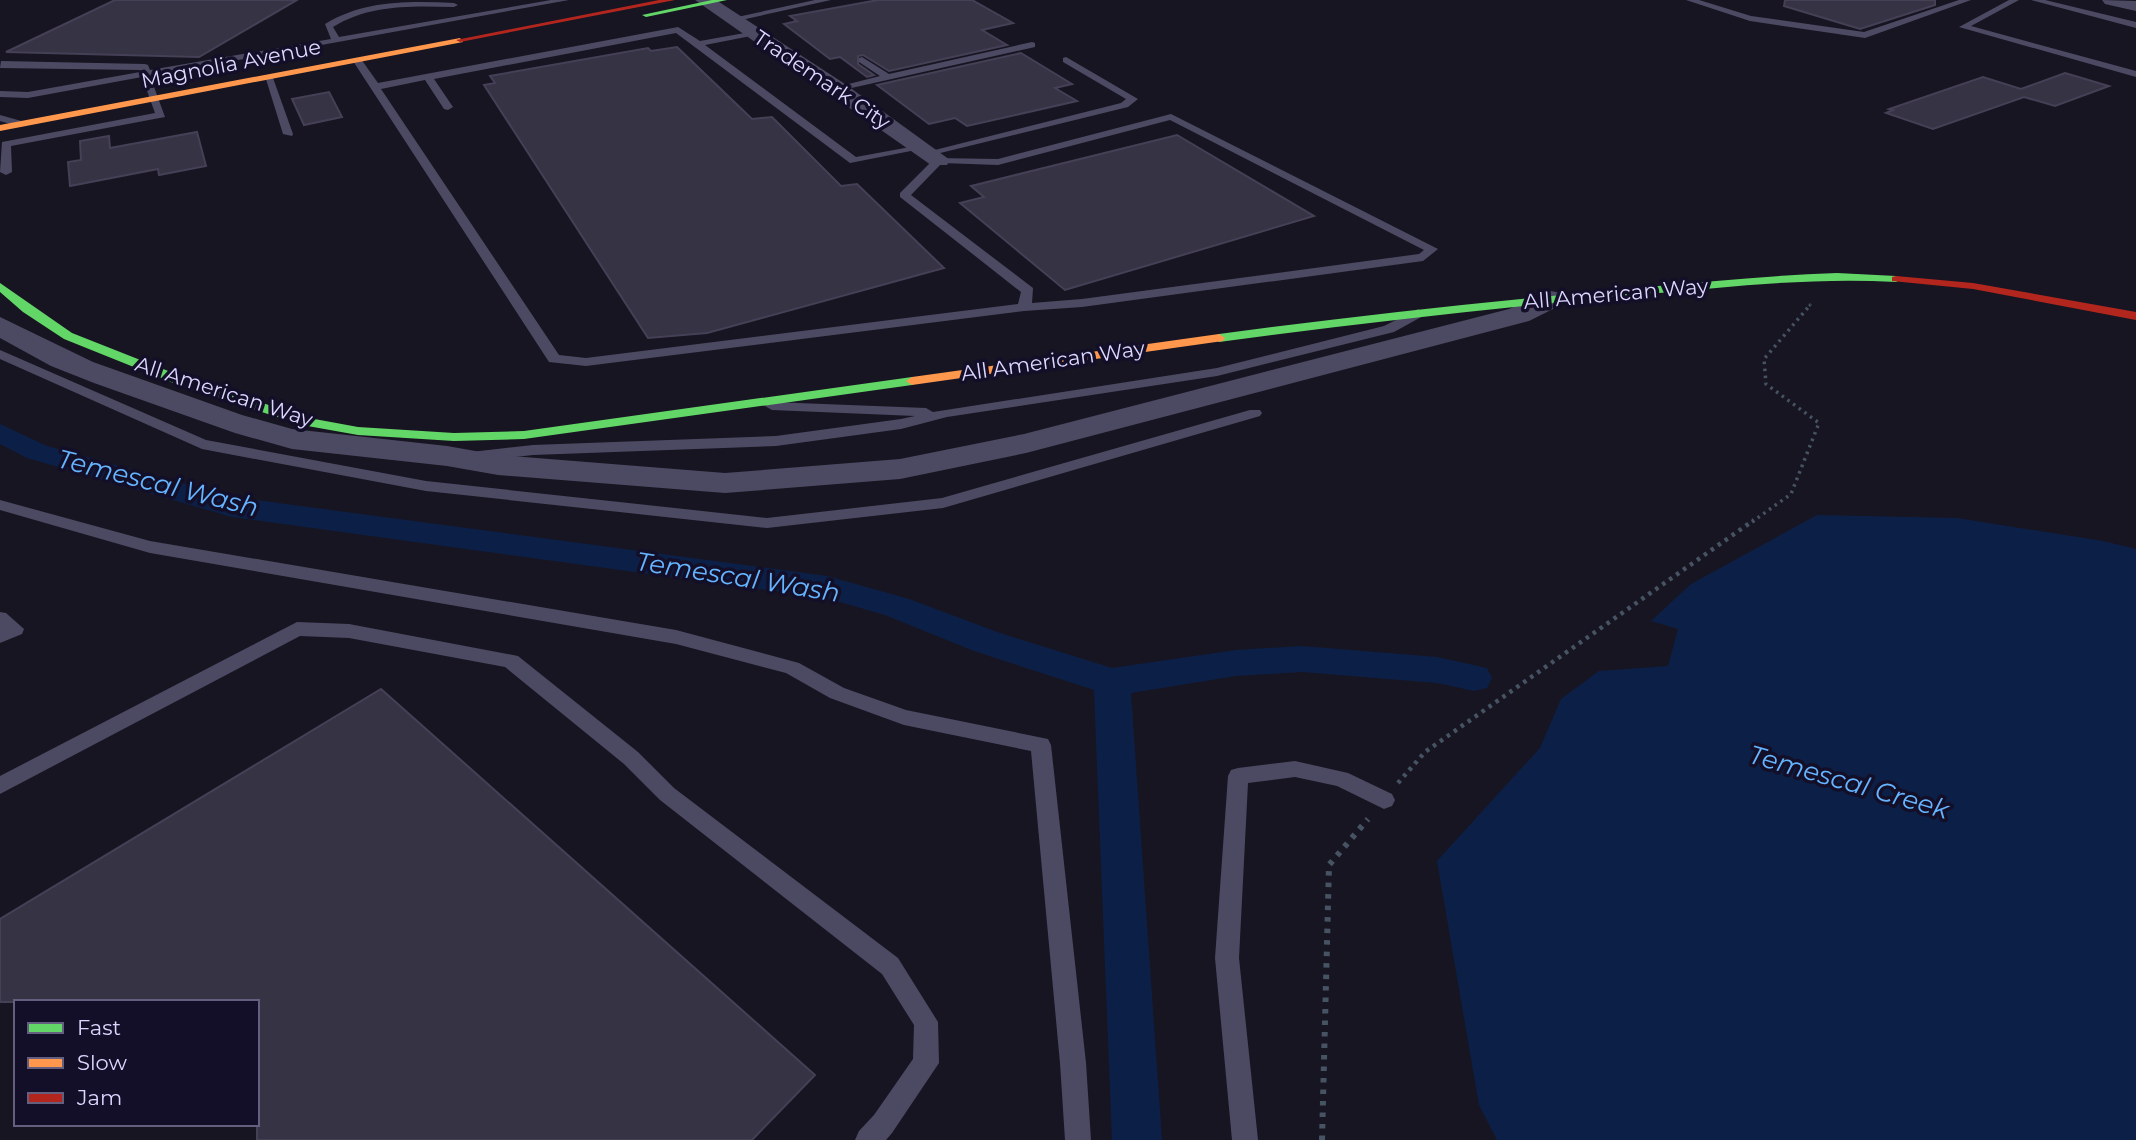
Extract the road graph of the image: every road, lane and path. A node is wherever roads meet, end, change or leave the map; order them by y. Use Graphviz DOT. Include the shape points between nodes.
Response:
graph roads {
  1 [pos="509,0"];
  2 [pos="565,0"];
  3 [pos="671,0"];
  4 [pos="827,0"];
  5 [pos="1690,0"];
  6 [pos="1967,0"];
  7 [pos="2015,0"];
  8 [pos="2035,0"];
  9 [pos="2111,0"];
  10 [pos="457,2"];
  11 [pos="719,4"];
  12 [pos="2136,6"];
  13 [pos="491,13"];
  14 [pos="451,20"];
  15 [pos="2136,24"];
  16 [pos="753,33"];
  17 [pos="336,40"];
  18 [pos="471,40"];
  19 [pos="698,44"];
  20 [pos="1032,45"];
  21 [pos="862,60"];
  22 [pos="1066,60"];
  23 [pos="358,61"];
  24 [pos="0,65"];
  25 [pos="145,74"];
  26 [pos="2136,74"];
  27 [pos="428,77"];
  28 [pos="888,77"];
  29 [pos="268,78"];
  30 [pos="374,87"];
  31 [pos="838,89"];
  32 [pos="0,94"];
  33 [pos="155,99"];
  34 [pos="448,107"];
  35 [pos="0,118"];
  36 [pos="21,124"];
  37 [pos="0,128"];
  38 [pos="288,134"];
  39 [pos="929,153"];
  40 [pos="6,172"];
  41 [pos="1833,278"];
  42 [pos="0,286"];
  43 [pos="1551,299"];
  44 [pos="1024,307"];
  45 [pos="1418,312"];
  46 [pos="2136,316"];
  47 [pos="0,326"];
  48 [pos="0,354"];
  49 [pos="1324,365"];
  50 [pos="1217,372"];
  51 [pos="734,405"];
  52 [pos="947,413"];
  53 [pos="1255,413"];
  54 [pos="464,457"];
  55 [pos="0,505"];
  56 [pos="0,618"];
  57 [pos="0,636"];
  58 [pos="0,786"];
  59 [pos="1384,800"];
  60 [pos="868,1140"];
  61 [pos="1078,1140"];
  62 [pos="1245,1140"];
  63 [pos="1322,1140"];
  1 -- 13 [label="lane"];
  2 -- 13 [label="lane"];
  3 -- 18 [label="street, Magnolia Avenue" via="516,27"];
  4 -- 11 [label="lane"];
  5 -- 6 [label="lane" via="1750,18 1865,35"];
  7 -- 26 [label="lane" via="1963,27"];
  8 -- 15 [label="lane"];
  9 -- 12 [label="street"];
  10 -- 14 [label="lane" via="445,14"];
  10 -- 17 [label="lane" via="390,4 352,12 328,26"];
  11 -- 16 [label="street, Trademark City"];
  11 -- 18 [label="street, Magnolia Avenue" via="520,40"];
  13 -- 14 [label="lane"];
  14 -- 17 [label="lane"];
  14 -- 18 [label="lane"];
  16 -- 19 [label="lane"];
  16 -- 31 [label="street, Trademark City"];
  17 -- 25 [label="lane"];
  18 -- 23 [label="street, Magnolia Avenue"];
  19 -- 27 [label="lane" via="678,30"];
  19 -- 39 [label="lane" via="854,161"];
  20 -- 28 [label="lane"];
  21 -- 28 [label="lane"];
  22 -- 39 [label="lane" via="1133,99"];
  23 -- 29 [label="street, Magnolia Avenue"];
  23 -- 30 [label="lane"];
  24 -- 25 [label="lane" via="145,67"];
  25 -- 32 [label="lane" via="28,95"];
  25 -- 33 [label="lane"];
  27 -- 30 [label="lane"];
  27 -- 34 [label="lane"];
  28 -- 31 [label="lane"];
  29 -- 33 [label="street, Magnolia Avenue"];
  29 -- 38 [label="lane"];
  30 -- 44 [label="lane" via="554,359 586,362"];
  31 -- 39 [label="street, Trademark City"];
  33 -- 36 [label="street, Magnolia Avenue"];
  33 -- 40 [label="lane" via="161,115 6,144"];
  35 -- 36 [label="lane"];
  36 -- 37 [label="street, Magnolia Avenue"];
  39 -- 44 [label="lane" via="904,195 1028,291"];
  39 -- 44 [label="lane" via="998,162 1171,117 1432,249 1423,257"];
  41 -- 43 [label="street, All American Way"];
  41 -- 46 [label="street, All American Way" via="1973,286"];
  41 -- 59 [label="path" via="1764,359 1766,384 1819,423 1791,494 1425,752"];
  42 -- 51 [label="street, All American Way" via="68,336 197,387 307,422 345,429 454,437 524,435"];
  43 -- 45 [label="street, All American Way"];
  43 -- 49 [label="street, All American Way" via="1519,315"];
  45 -- 50 [label="lane" via="1389,329"];
  45 -- 51 [label="street, All American Way"];
  47 -- 54 [label="street, All American Way" via="25,343 85,370 252,429 374,452"];
  48 -- 53 [label="lane" via="202,444 426,486 768,523 943,503"];
  49 -- 50 [label="lane"];
  49 -- 54 [label="street, All American Way" via="1026,443 900,469 725,483 498,466"];
  50 -- 52 [label="lane"];
  51 -- 52 [label="lane"];
  52 -- 54 [label="lane" via="776,442 533,450"];
  55 -- 61 [label="lane" via="150,547 676,637 792,668 837,693 904,717 1041,745"];
  56 -- 57 [label="lane" via="15,629"];
  58 -- 60 [label="lane" via="298,629 349,631 511,661 667,793 890,966 926,1021 926,1063"];
  59 -- 62 [label="lane" via="1340,779 1295,769 1238,776 1227,958"];
  59 -- 63 [label="path" via="1329,865"];
}
